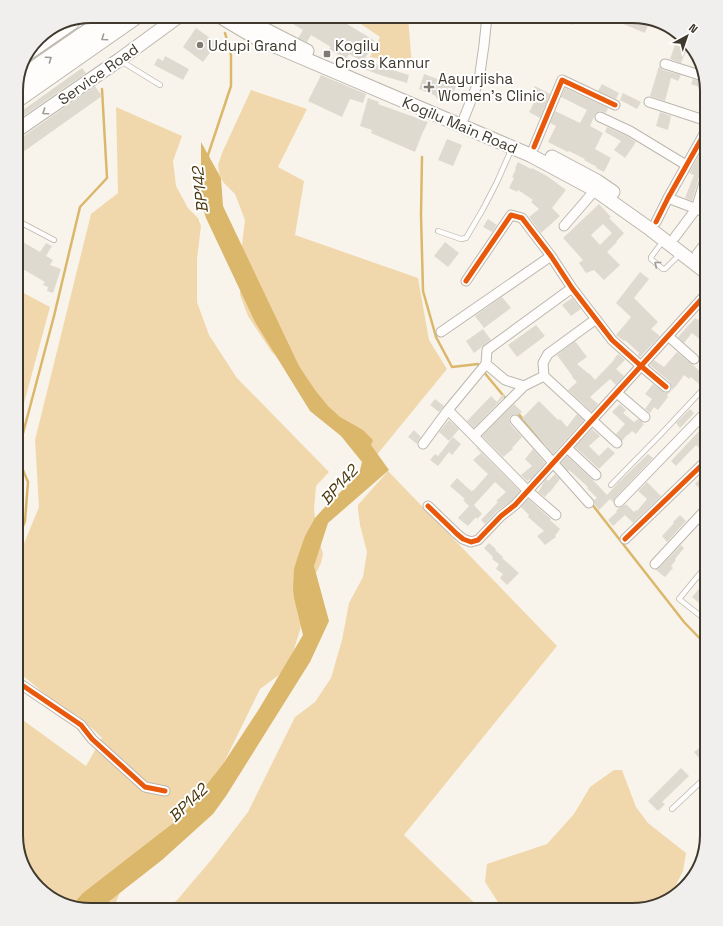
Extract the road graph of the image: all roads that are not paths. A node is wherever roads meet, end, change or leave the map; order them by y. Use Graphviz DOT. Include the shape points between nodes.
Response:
graph roads {
  1 [pos="101,23"];
  2 [pos="126,23"];
  3 [pos="169,23"];
  4 [pos="234,23"];
  5 [pos="248,23"];
  6 [pos="486,23"];
  7 [pos="258,33"];
  8 [pos="119,60"];
  9 [pos="665,64"];
  10 [pos="698,74"];
  11 [pos="25,76"];
  12 [pos="160,85"];
  13 [pos="23,95"];
  14 [pos="649,102"];
  15 [pos="615,105"];
  16 [pos="600,117"];
  17 [pos="700,119"];
  18 [pos="471,124"];
  19 [pos="23,126"];
  20 [pos="700,140"];
  21 [pos="512,148"];
  22 [pos="534,148"];
  23 [pos="686,165"];
  24 [pos="595,190"];
  25 [pos="700,196"];
  26 [pos="668,198"];
  27 [pos="696,209"];
  28 [pos="700,210"];
  29 [pos="656,222"];
  30 [pos="23,224"];
  31 [pos="564,226"];
  32 [pos="438,231"];
  33 [pos="669,238"];
  34 [pos="54,240"];
  35 [pos="682,253"];
  36 [pos="551,256"];
  37 [pos="700,257"];
  38 [pos="700,267"];
  39 [pos="466,281"];
  40 [pos="572,288"];
  41 [pos="700,301"];
  42 [pos="596,319"];
  43 [pos="441,332"];
  44 [pos="668,336"];
  45 [pos="694,359"];
  46 [pos="486,364"];
  47 [pos="641,366"];
  48 [pos="544,376"];
  49 [pos="524,386"];
  50 [pos="666,387"];
  51 [pos="700,392"];
  52 [pos="616,393"];
  53 [pos="448,410"];
  54 [pos="645,417"];
  55 [pos="700,418"];
  56 [pos="515,420"];
  57 [pos="591,421"];
  58 [pos="474,436"];
  59 [pos="617,443"];
  60 [pos="422,444"];
  61 [pos="567,448"];
  62 [pos="553,463"];
  63 [pos="700,467"];
  64 [pos="596,475"];
  65 [pos="611,485"];
  66 [pos="528,491"];
  67 [pos="619,502"];
  68 [pos="589,504"];
  69 [pos="428,506"];
  70 [pos="556,515"];
  71 [pos="700,516"];
  72 [pos="625,539"];
  73 [pos="655,564"];
  74 [pos="700,574"];
  75 [pos="700,616"];
  76 [pos="23,685"];
  77 [pos="700,783"];
  78 [pos="165,791"];
  79 [pos="672,809"];
  11 -- 1 [label="highway, one-way"];
  2 -- 13 [label="highway, one-way"];
  3 -- 8 [label="main road, Service Road"];
  4 -- 7 [label="main road, Kogilu Main Road"];
  5 -- 7 [label="main road, Kogilu Main Road"];
  6 -- 18 [label="street"];
  7 -- 18 [label="main road, Kogilu Main Road"];
  8 -- 12 [label="lane"];
  8 -- 19 [label="main road, Service Road, one-way"];
  9 -- 10 [label="street"];
  14 -- 17 [label="street"];
  15 -- 22 [label="street" via="562,80"];
  16 -- 23 [label="street" via="630,131"];
  18 -- 21 [label="main road, Kogilu Main Road"];
  18 -- 22 [label="main road, Kogilu Main Road"];
  20 -- 23 [label="street"];
  21 -- 24 [label="main road, Kogilu Main Road"];
  21 -- 32 [label="lane" via="497,182 466,238 460,239"];
  22 -- 29 [label="main road, Kogilu Main Road" via="597,181"];
  23 -- 26 [label="street"];
  24 -- 31 [label="street"];
  24 -- 33 [label="main road, Kogilu Main Road"];
  25 -- 27 [label="street"];
  26 -- 27 [label="street"];
  26 -- 29 [label="street"];
  27 -- 28 [label="street"];
  27 -- 33 [label="street"];
  29 -- 33 [label="main road, Kogilu Main Road"];
  30 -- 34 [label="lane"];
  33 -- 35 [label="main road, Kogilu Main Road"];
  35 -- 33 [label="lane, one-way" via="665,269 651,259 650,257"];
  33 -- 37 [label="main road, Kogilu Main Road"];
  35 -- 38 [label="main road, Kogilu Main Road"];
  36 -- 39 [label="street" via="522,218 511,215"];
  36 -- 40 [label="street"];
  36 -- 43 [label="street"];
  40 -- 42 [label="street"];
  40 -- 46 [label="street" via="486,350"];
  41 -- 44 [label="street"];
  42 -- 47 [label="street" via="612,340"];
  42 -- 48 [label="street" via="548,354 543,363"];
  44 -- 45 [label="street"];
  44 -- 47 [label="street"];
  46 -- 49 [label="street" via="505,380"];
  46 -- 53 [label="street"];
  47 -- 50 [label="street"];
  47 -- 52 [label="street"];
  48 -- 49 [label="street"];
  48 -- 57 [label="street"];
  49 -- 58 [label="street"];
  51 -- 65 [label="lane"];
  52 -- 54 [label="street"];
  52 -- 57 [label="street"];
  53 -- 58 [label="street"];
  53 -- 60 [label="street"];
  55 -- 67 [label="street"];
  56 -- 62 [label="street"];
  57 -- 59 [label="street"];
  57 -- 61 [label="street"];
  58 -- 66 [label="street"];
  61 -- 62 [label="street"];
  61 -- 64 [label="street"];
  62 -- 66 [label="street"];
  62 -- 68 [label="street"];
  63 -- 72 [label="street"];
  66 -- 69 [label="street" via="478,540 471,542 457,534"];
  66 -- 70 [label="street"];
  71 -- 73 [label="street"];
  74 -- 75 [label="lane" via="679,599"];
  76 -- 78 [label="street" via="81,725 92,739 145,787"];
  77 -- 79 [label="lane"];
}
